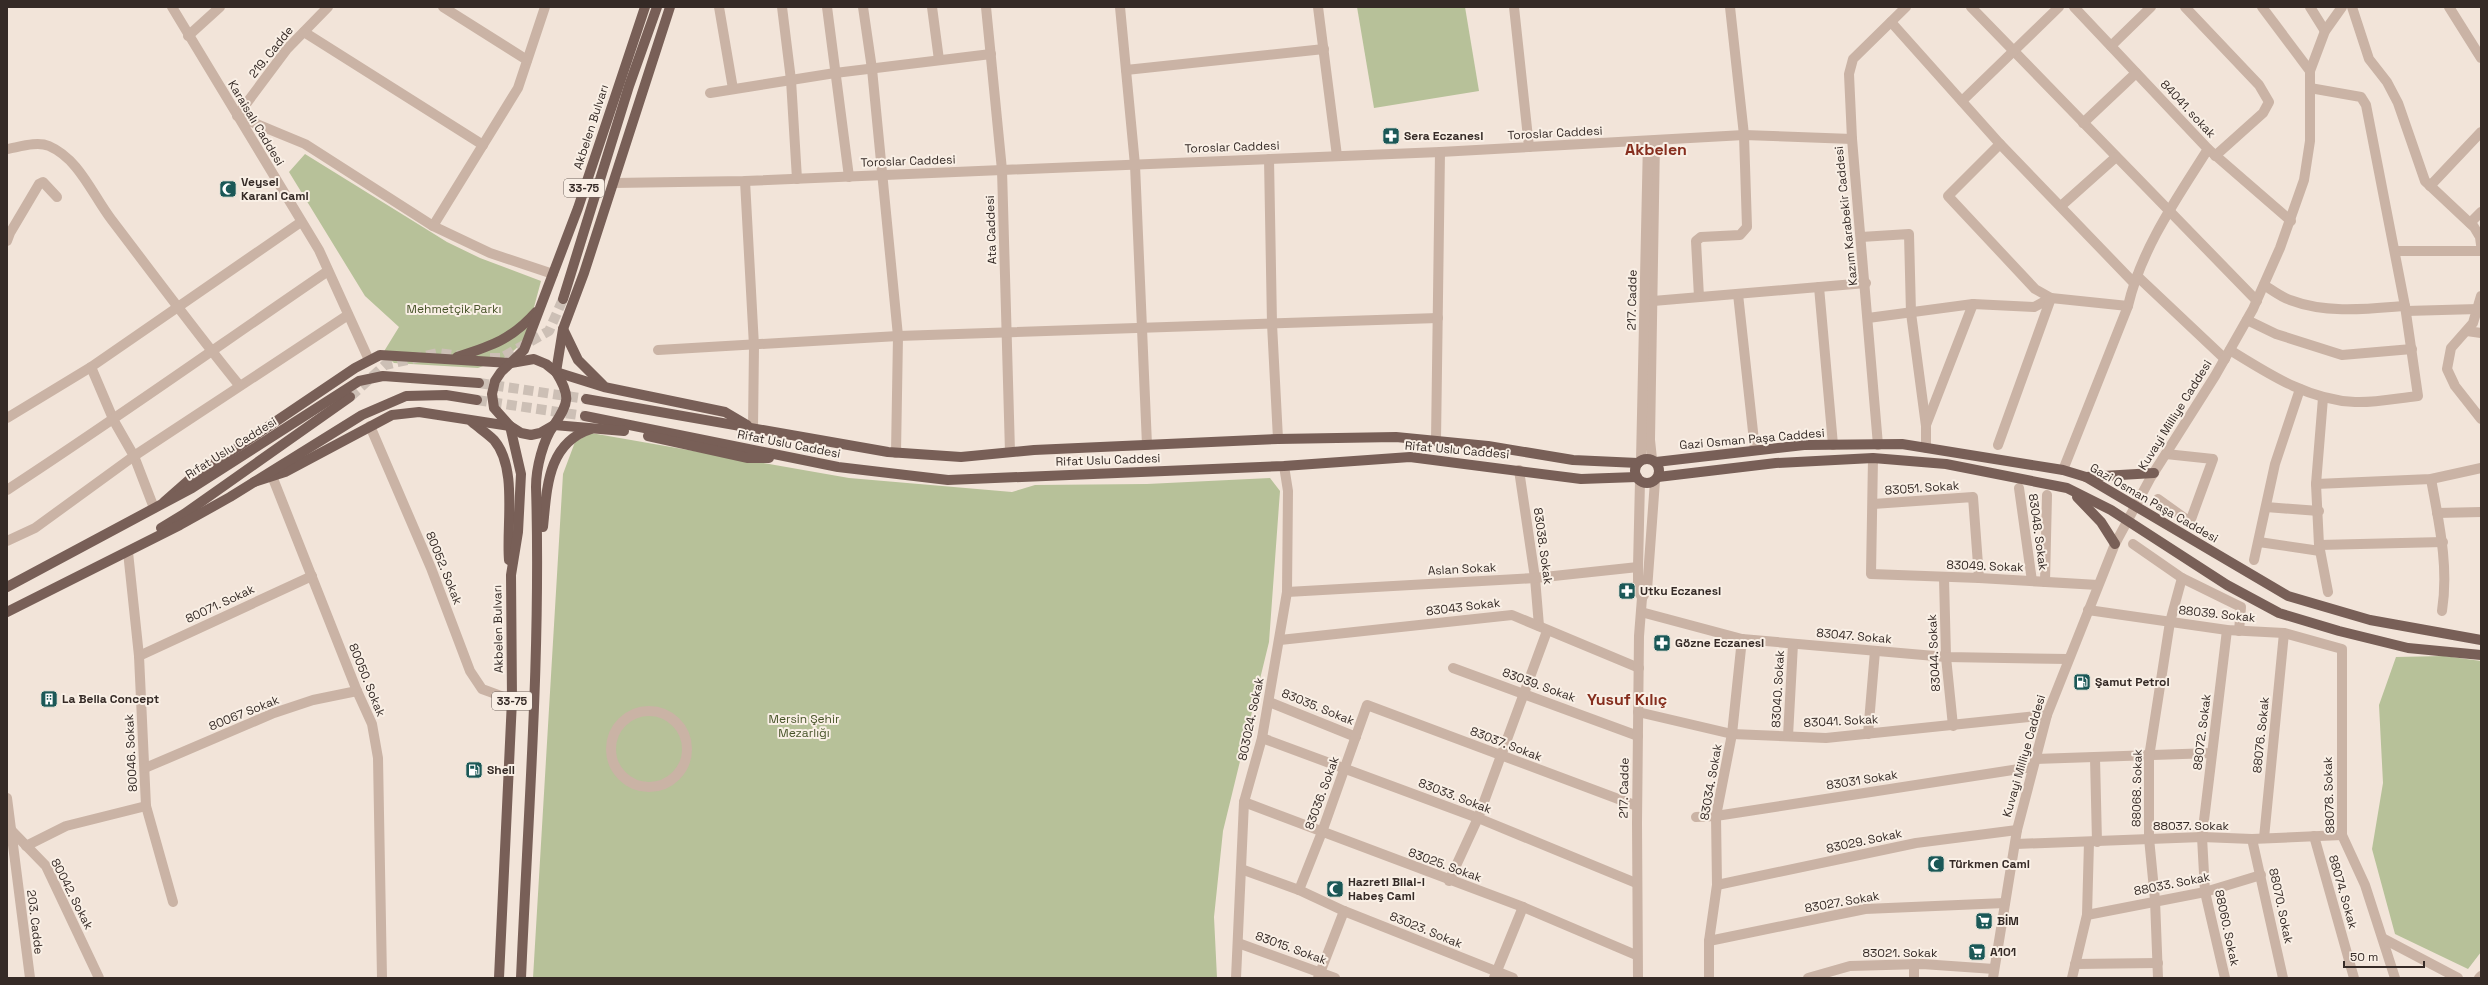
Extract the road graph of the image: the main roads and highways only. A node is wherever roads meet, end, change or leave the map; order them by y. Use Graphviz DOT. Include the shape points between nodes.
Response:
graph roads {
  1 [pos="644,7"];
  2 [pos="657,7"];
  3 [pos="670,7"];
  4 [pos="563,300"];
  5 [pos="540,308"];
  6 [pos="563,329"];
  7 [pos="452,358"];
  8 [pos="511,363"];
  9 [pos="556,372"];
  10 [pos="479,383"];
  11 [pos="604,387"];
  12 [pos="350,397"];
  13 [pos="586,399"];
  14 [pos="477,400"];
  15 [pos="584,416"];
  16 [pos="557,421"];
  17 [pos="472,422"];
  18 [pos="510,426"];
  19 [pos="595,428"];
  20 [pos="753,428"];
  21 [pos="790,458"];
  22 [pos="1654,460"];
  23 [pos="1640,461"];
  24 [pos="2154,473"];
  25 [pos="2086,477"];
  26 [pos="1639,479"];
  27 [pos="1657,479"];
  28 [pos="254,482"];
  29 [pos="2067,488"];
  30 [pos="164,502"];
  31 [pos="2114,544"];
  32 [pos="538,563"];
  33 [pos="511,575"];
  34 [pos="60,586"];
  35 [pos="7,587"];
  36 [pos="7,612"];
  37 [pos="2481,640"];
  38 [pos="2481,654"];
  39 [pos="499,978"];
  40 [pos="521,978"];
  1 -- 5 [label="main road, Akbelen Bulvarı / 33-75" via="578,208"];
  2 -- 4 [label="main road, 33-75" via="629,86"];
  3 -- 6 [label="main road, 33-75" via="584,273"];
  5 -- 7 [label="main road" via="520,329 493,345"];
  5 -- 8 [label="main road, Akbelen Bulvarı / 33-75" via="524,350"];
  6 -- 9 [label="main road, 33-75"];
  6 -- 11 [label="main road" via="578,360"];
  7 -- 8 [label="main road"];
  7 -- 30 [label="main road" via="397,354 380,355 369,360 189,480"];
  8 -- 9 [label="main road, 33-75" via="534,359"];
  8 -- 18 [label="main road, Akbelen Bulvarı / 33-75" via="495,381 492,394 494,408"];
  9 -- 11 [label="main road"];
  9 -- 16 [label="main road, 33-75" via="565,386 567,398"];
  10 -- 30 [label="main road, Rıfat Uslu Caddesi" via="383,376 359,381 192,488"];
  11 -- 20 [label="main road" via="725,412"];
  12 -- 34 [label="main road" via="184,514"];
  13 -- 20 [label="main road, Rifat Uslu Caddesi"];
  14 -- 28 [label="main road" via="446,395 406,396 362,415"];
  15 -- 21 [label="main road, Rifat Uslu Caddesi"];
  16 -- 18 [label="main road, 33-75" via="540,433 531,435 521,433"];
  16 -- 19 [label="main road"];
  16 -- 32 [label="main road, 33-75" via="544,447 536,480"];
  17 -- 18 [label="main road"];
  17 -- 28 [label="main road" via="419,412 392,415 285,472"];
  17 -- 33 [label="main road, 33-75" via="494,441 508,467 507,535"];
  18 -- 33 [label="main road, Akbelen Bulvarı / 33-75" via="521,474 518,532"];
  19 -- 21 [label="main road" via="617,429 748,458"];
  19 -- 32 [label="main road, 33-75" via="578,433 568,443 549,473"];
  20 -- 23 [label="main road, Rifat Uslu Caddesi" via="896,453 961,457 1010,452 1278,438 1396,437 1488,446 1573,460"];
  21 -- 26 [label="main road, Rifat Uslu Caddesi" via="838,467 948,480 1284,466 1410,457 1581,479"];
  22 -- 23 [label="main road, Rifat Uslu Caddesi"];
  22 -- 25 [label="main road, Gazi Osman Paşa Caddesi" via="1755,450 1902,444 2063,470"];
  22 -- 27 [label="main road" via="1659,466"];
  23 -- 26 [label="main road" via="1635,467"];
  24 -- 25 [label="main road"];
  25 -- 37 [label="main road, Gazi Osman Paşa Caddesi" via="2288,596 2370,620"];
  26 -- 27 [label="main road, Rifat Uslu Caddesi" via="1645,483"];
  27 -- 29 [label="main road" via="1776,463 1874,458 1946,464"];
  28 -- 34 [label="main road" via="180,525"];
  29 -- 31 [label="main road" via="2090,508"];
  29 -- 38 [label="main road" via="2111,510 2227,585 2279,612 2339,632 2408,648"];
  30 -- 35 [label="main road, Rıfat Uslu Caddesi"];
  32 -- 40 [label="main road, 33-75"];
  33 -- 39 [label="main road, Akbelen Bulvarı / 33-75" via="512,700"];
  34 -- 36 [label="main road"];
}
